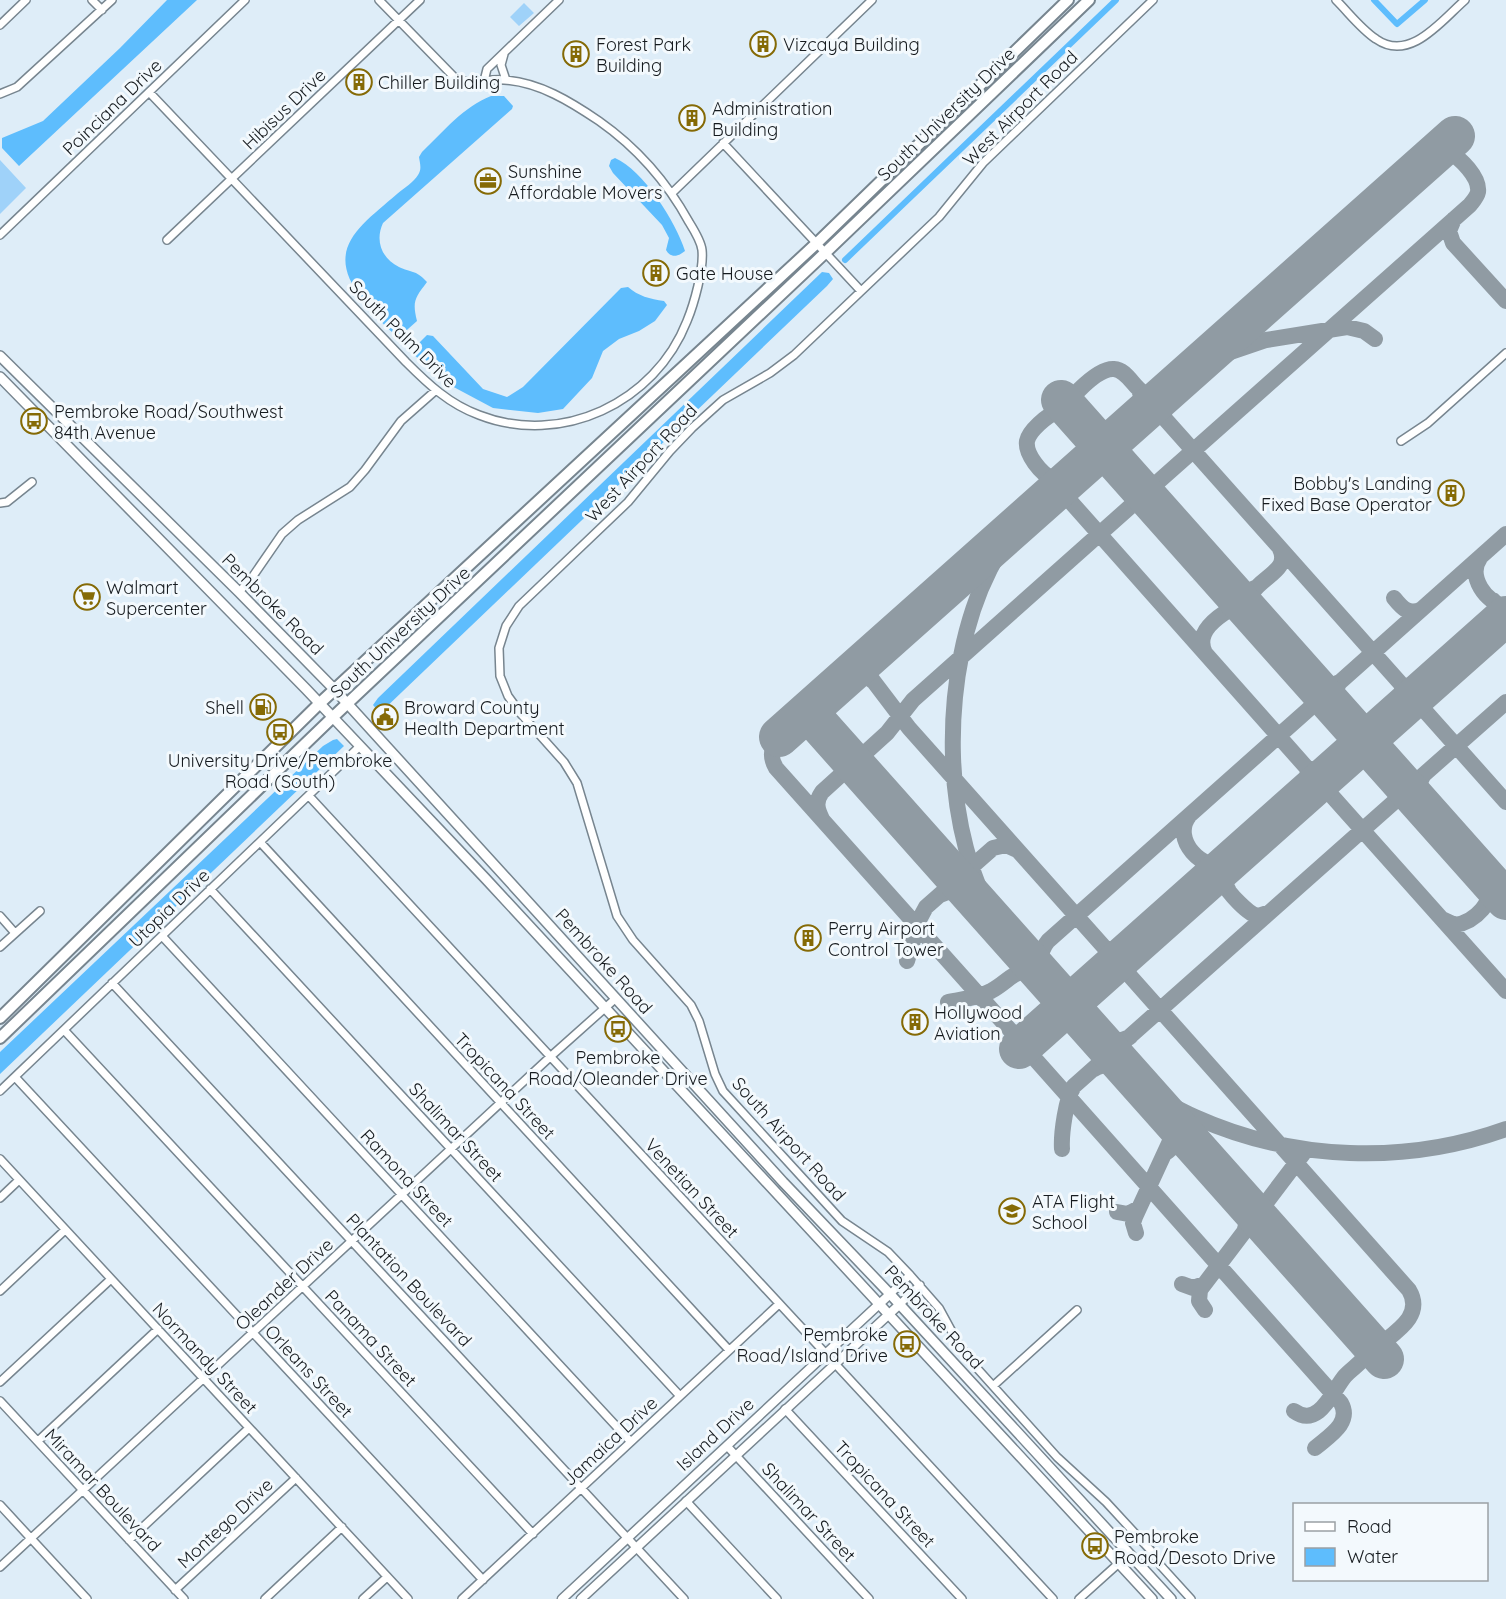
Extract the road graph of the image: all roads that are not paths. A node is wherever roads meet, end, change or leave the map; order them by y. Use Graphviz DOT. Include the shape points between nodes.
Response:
graph roads {
  1 [pos="26,0"];
  2 [pos="92,0"];
  3 [pos="112,0"];
  4 [pos="245,0"];
  5 [pos="379,0"];
  6 [pos="420,0"];
  7 [pos="559,0"];
  8 [pos="872,0"];
  9 [pos="1068,0"];
  10 [pos="1089,0"];
  11 [pos="1153,0"];
  12 [pos="1336,0"];
  13 [pos="1465,0"];
  14 [pos="102,10"];
  15 [pos="399,21"];
  16 [pos="0,25"];
  17 [pos="505,52"];
  18 [pos="506,80"];
  19 [pos="484,81"];
  20 [pos="149,92"];
  21 [pos="0,94"];
  22 [pos="723,143"];
  23 [pos="232,179"];
  24 [pos="672,193"];
  25 [pos="0,235"];
  26 [pos="167,240"];
  27 [pos="817,243"];
  28 [pos="826,252"];
  29 [pos="861,291"];
  30 [pos="1506,353"];
  31 [pos="0,356"];
  32 [pos="0,377"];
  33 [pos="435,391"];
  34 [pos="55,411"];
  35 [pos="44,423"];
  36 [pos="1401,441"];
  37 [pos="32,482"];
  38 [pos="0,503"];
  39 [pos="239,592"];
  40 [pos="499,657"];
  41 [pos="335,690"];
  42 [pos="320,703"];
  43 [pos="348,704"];
  44 [pos="333,717"];
  45 [pos="360,746"];
  46 [pos="309,796"];
  47 [pos="184,837"];
  48 [pos="260,842"];
  49 [pos="210,889"];
  50 [pos="40,911"];
  51 [pos="0,916"];
  52 [pos="125,918"];
  53 [pos="15,933"];
  54 [pos="162,936"];
  55 [pos="0,947"];
  56 [pos="112,983"];
  57 [pos="615,999"];
  58 [pos="605,1008"];
  59 [pos="0,1018"];
  60 [pos="64,1030"];
  61 [pos="0,1038"];
  62 [pos="550,1057"];
  63 [pos="15,1077"];
  64 [pos="0,1091"];
  65 [pos="501,1103"];
  66 [pos="451,1148"];
  67 [pos="0,1159"];
  68 [pos="798,1161"];
  69 [pos="791,1167"];
  70 [pos="19,1180"];
  71 [pos="402,1195"];
  72 [pos="0,1198"];
  73 [pos="66,1230"];
  74 [pos="352,1241"];
  75 [pos="910,1275"];
  76 [pos="111,1279"];
  77 [pos="920,1285"];
  78 [pos="303,1286"];
  79 [pos="0,1291"];
  80 [pos="890,1294"];
  81 [pos="779,1304"];
  82 [pos="880,1304"];
  83 [pos="900,1304"];
  84 [pos="1077,1310"];
  85 [pos="890,1314"];
  86 [pos="158,1329"];
  87 [pos="253,1333"];
  88 [pos="729,1350"];
  89 [pos="826,1353"];
  90 [pos="836,1364"];
  91 [pos="203,1379"];
  92 [pos="0,1382"];
  93 [pos="993,1386"];
  94 [pos="680,1396"];
  95 [pos="0,1401"];
  96 [pos="785,1409"];
  97 [pos="249,1428"];
  98 [pos="38,1441"];
  99 [pos="630,1442"];
  100 [pos="727,1446"];
  101 [pos="735,1455"];
  102 [pos="296,1478"];
  103 [pos="582,1488"];
  104 [pos="83,1491"];
  105 [pos="686,1501"];
  106 [pos="0,1505"];
  107 [pos="342,1527"];
  108 [pos="532,1534"];
  109 [pos="628,1538"];
  110 [pos="31,1539"];
  111 [pos="129,1540"];
  112 [pos="636,1547"];
  113 [pos="1119,1563"];
  114 [pos="0,1567"];
  115 [pos="387,1576"];
  116 [pos="483,1580"];
  117 [pos="175,1590"];
  118 [pos="682,1598"];
  119 [pos="87,1599"];
  120 [pos="184,1599"];
  121 [pos="265,1599"];
  122 [pos="363,1599"];
  123 [pos="408,1599"];
  124 [pos="462,1599"];
  125 [pos="562,1599"];
  126 [pos="581,1599"];
  127 [pos="777,1599"];
  128 [pos="869,1599"];
  129 [pos="962,1599"];
  130 [pos="1053,1599"];
  131 [pos="1079,1599"];
  132 [pos="1152,1599"];
  133 [pos="1164,1599"];
  134 [pos="1171,1599"];
  135 [pos="1191,1599"];
  1 -- 16 [label="street"];
  2 -- 14 [label="street"];
  3 -- 14 [label="street"];
  4 -- 20 [label="street, Poinciana Drive"];
  5 -- 15 [label="street"];
  6 -- 15 [label="street, Hibisus Drive"];
  7 -- 17 [label="street"];
  8 -- 22 [label="street"];
  9 -- 27 [label="main road, South University Drive"];
  10 -- 28 [label="main road, South University Drive"];
  11 -- 29 [label="street, West Airport Road" via="983,163 946,209"];
  12 -- 13 [label="street" via="1378,41 1395,46 1420,40"];
  14 -- 21 [label="street" via="17,87"];
  15 -- 19 [label="street" via="455,78 463,82"];
  15 -- 23 [label="street, Hibisus Drive"];
  17 -- 18 [label="street" via="501,65"];
  17 -- 19 [label="street" via="487,69"];
  18 -- 19 [label="street"];
  18 -- 24 [label="street" via="558,96 599,121 626,143"];
  20 -- 23 [label="street, South Palm Drive"];
  20 -- 25 [label="street, Poinciana Drive"];
  22 -- 24 [label="street"];
  22 -- 27 [label="street"];
  23 -- 26 [label="street, Hibisus Drive"];
  23 -- 33 [label="street, South Palm Drive"];
  24 -- 33 [label="street, South Palm Drive" via="702,249 701,267 692,308 672,352 643,385 606,410 553,425 516,425 477,415"];
  27 -- 28 [label="street"];
  27 -- 41 [label="main road, South University Drive"];
  28 -- 29 [label="street"];
  28 -- 43 [label="main road, South University Drive"];
  29 -- 40 [label="street, West Airport Road" via="794,355 723,400 685,435 628,502 519,606 506,626"];
  30 -- 36 [label="street" via="1428,423"];
  31 -- 34 [label="main road, Pembroke Road"];
  32 -- 35 [label="main road, Pembroke Road"];
  33 -- 39 [label="street" via="401,421 350,487 282,534"];
  34 -- 35 [label="main road"];
  34 -- 39 [label="main road, Pembroke Road"];
  35 -- 42 [label="main road, Pembroke Road"];
  37 -- 38 [label="street" via="7,502"];
  39 -- 41 [label="main road, Pembroke Road"];
  40 -- 69 [label="street, South Airport Road" via="507,696 564,762 577,783 621,923 691,1005 723,1091"];
  41 -- 42 [label="main road, South University Drive"];
  41 -- 43 [label="main road, Pembroke Road"];
  42 -- 44 [label="main road, Pembroke Road"];
  42 -- 47 [label="main road, South University Drive"];
  43 -- 44 [label="main road, South University Drive"];
  43 -- 57 [label="main road, Pembroke Road"];
  44 -- 45 [label="main road, Pembroke Road"];
  44 -- 52 [label="main road, South University Drive"];
  45 -- 46 [label="street, Utopia Drive"];
  45 -- 58 [label="main road, Pembroke Road"];
  46 -- 48 [label="street, Utopia Drive"];
  46 -- 62 [label="street, Venetian Street"];
  47 -- 52 [label="main road" via="124,906"];
  47 -- 59 [label="main road, South University Drive"];
  48 -- 49 [label="street, Utopia Drive"];
  48 -- 65 [label="street, Tropicana Street"];
  49 -- 54 [label="street, Utopia Drive"];
  49 -- 66 [label="street, Shalimar Street"];
  50 -- 53 [label="street"];
  51 -- 53 [label="street"];
  52 -- 61 [label="main road, South University Drive"];
  53 -- 55 [label="street"];
  54 -- 56 [label="street, Utopia Drive"];
  54 -- 71 [label="street, Ramona Street"];
  56 -- 60 [label="street, Utopia Drive"];
  56 -- 74 [label="street, Plantation Boulevard"];
  57 -- 58 [label="street, Oleander Drive"];
  57 -- 80 [label="main road, Pembroke Road"];
  58 -- 62 [label="street, Oleander Drive"];
  58 -- 82 [label="main road, Pembroke Road"];
  60 -- 63 [label="street, Utopia Drive"];
  60 -- 78 [label="street, Panama Street"];
  62 -- 65 [label="street, Oleander Drive"];
  62 -- 81 [label="street, Venetian Street"];
  63 -- 64 [label="street, Utopia Drive"];
  63 -- 87 [label="street, Orleans Street"];
  65 -- 66 [label="street, Oleander Drive"];
  65 -- 88 [label="street, Tropicana Street"];
  66 -- 71 [label="street, Oleander Drive"];
  66 -- 94 [label="street, Shalimar Street"];
  67 -- 70 [label="street, Normandy Street"];
  68 -- 69 [label="street"];
  69 -- 75 [label="street, South Airport Road" via="842,1221 888,1252"];
  70 -- 72 [label="street"];
  70 -- 73 [label="street, Normandy Street"];
  71 -- 74 [label="street, Oleander Drive"];
  71 -- 99 [label="street, Ramona Street"];
  73 -- 76 [label="street, Normandy Street"];
  73 -- 79 [label="street"];
  74 -- 78 [label="street, Oleander Drive"];
  74 -- 103 [label="street, Plantation Boulevard"];
  75 -- 77 [label="street, South Airport Road"];
  75 -- 80 [label="street"];
  76 -- 86 [label="street, Normandy Street"];
  76 -- 92 [label="street"];
  77 -- 83 [label="street"];
  77 -- 93 [label="street, South Airport Road" via="939,1308 958,1343"];
  78 -- 87 [label="street, Oleander Drive"];
  78 -- 108 [label="street, Panama Street"];
  80 -- 82 [label="street, Island Drive"];
  80 -- 83 [label="main road, Pembroke Road"];
  81 -- 88 [label="street, Jamaica Drive"];
  81 -- 89 [label="street, Venetian Street"];
  82 -- 85 [label="main road, Pembroke Road"];
  82 -- 89 [label="street, Island Drive"];
  83 -- 85 [label="street, Island Drive"];
  83 -- 134 [label="main road, Pembroke Road"];
  84 -- 93 [label="street"];
  85 -- 90 [label="street, Island Drive"];
  85 -- 113 [label="main road, Pembroke Road"];
  86 -- 91 [label="street, Normandy Street"];
  86 -- 98 [label="street"];
  87 -- 91 [label="street, Oleander Drive"];
  87 -- 116 [label="street, Orleans Street"];
  88 -- 94 [label="street, Jamaica Drive"];
  89 -- 90 [label="street, Venetian Street"];
  89 -- 100 [label="street, Island Drive"];
  90 -- 96 [label="street, Island Drive"];
  90 -- 130 [label="street, Venetian Street"];
  91 -- 97 [label="street, Normandy Street"];
  91 -- 104 [label="street, Oleander Drive"];
  93 -- 135 [label="street, South Airport Road" via="1057,1458 1106,1502"];
  94 -- 99 [label="street, Jamaica Drive"];
  95 -- 98 [label="street, Miramar Boulevard"];
  96 -- 101 [label="street, Island Drive"];
  96 -- 129 [label="street, Tropicana Street"];
  97 -- 102 [label="street, Normandy Street"];
  97 -- 111 [label="street"];
  98 -- 104 [label="street, Miramar Boulevard"];
  99 -- 103 [label="street, Jamaica Drive"];
  100 -- 101 [label="street, Shalimar Street"];
  100 -- 109 [label="street, Island Drive"];
  101 -- 105 [label="street, Island Drive"];
  101 -- 128 [label="street, Shalimar Street"];
  102 -- 107 [label="street, Normandy Street"];
  102 -- 117 [label="street, Montego Drive"];
  103 -- 108 [label="street, Jamaica Drive"];
  103 -- 109 [label="street, Plantation Boulevard"];
  104 -- 110 [label="street, Oleander Drive"];
  104 -- 111 [label="street, Miramar Boulevard"];
  105 -- 112 [label="street, Island Drive"];
  105 -- 127 [label="street"];
  106 -- 110 [label="street"];
  107 -- 115 [label="street, Normandy Street"];
  107 -- 121 [label="street"];
  108 -- 116 [label="street, Jamaica Drive"];
  109 -- 112 [label="street, Plantation Boulevard"];
  109 -- 125 [label="street, Island Drive"];
  110 -- 114 [label="street, Oleander Drive"];
  110 -- 119 [label="street"];
  111 -- 117 [label="street, Miramar Boulevard"];
  112 -- 118 [label="street, Plantation Boulevard"];
  112 -- 126 [label="street, Island Drive"];
  113 -- 131 [label="street"];
  113 -- 132 [label="main road, Pembroke Road"];
  113 -- 133 [label="main road" via="1132,1566"];
  115 -- 122 [label="street"];
  115 -- 123 [label="street, Normandy Street"];
  116 -- 124 [label="street, Jamaica Drive"];
  117 -- 120 [label="street, Miramar Boulevard"];
}
